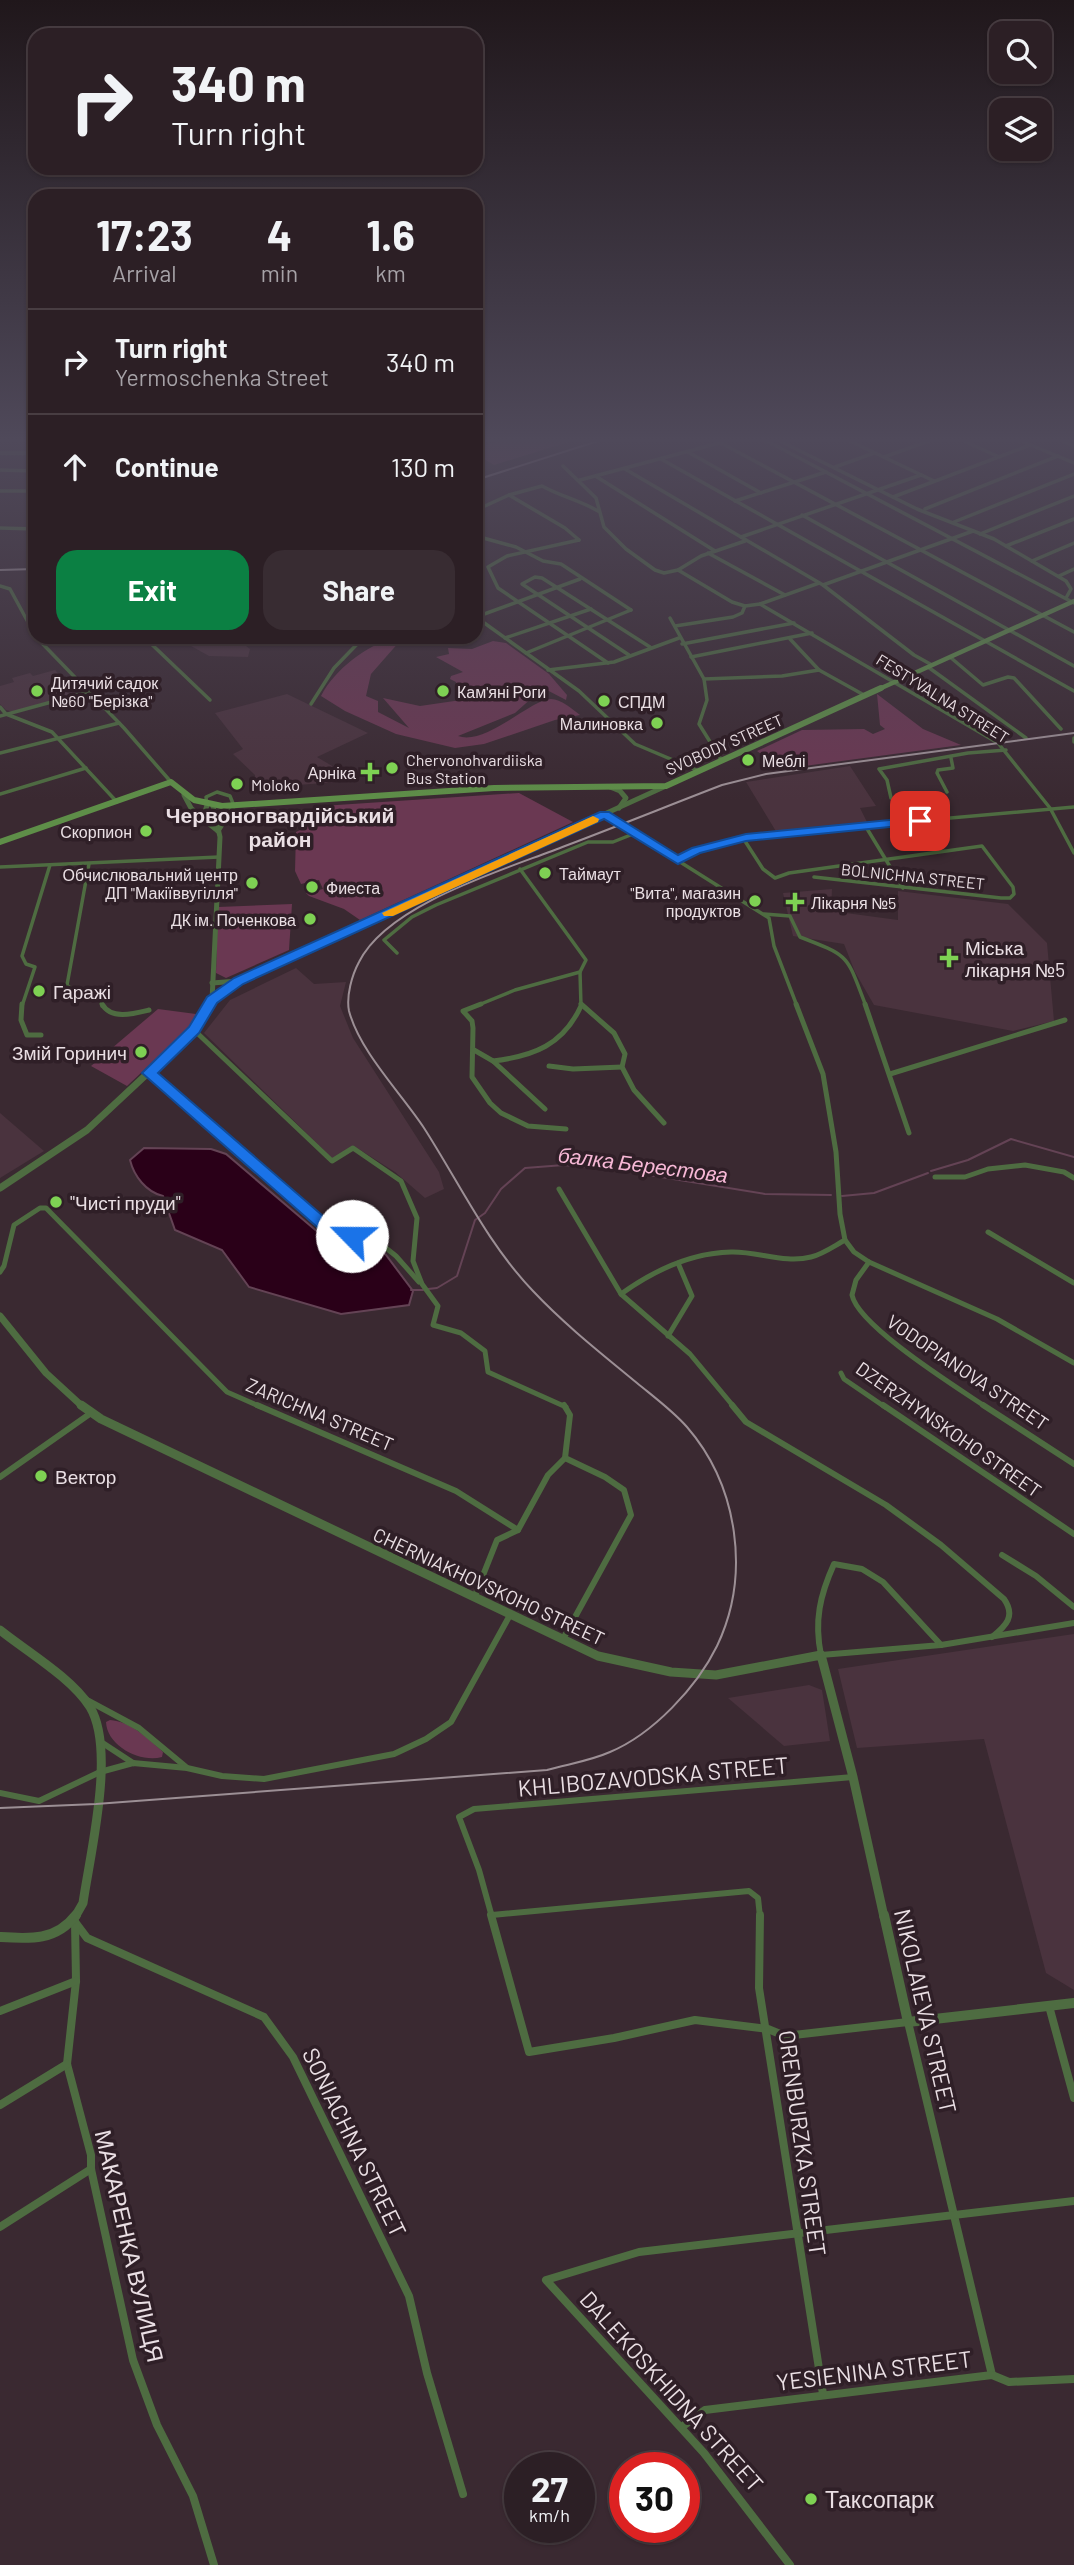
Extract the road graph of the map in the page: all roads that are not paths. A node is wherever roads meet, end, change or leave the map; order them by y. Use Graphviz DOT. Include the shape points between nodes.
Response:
graph roads {
  1 [pos="497,561"];
  2 [pos="540,561"];
  3 [pos="643,561"];
  4 [pos="691,561"];
  5 [pos="722,561"];
  6 [pos="781,561"];
  7 [pos="839,561"];
  8 [pos="882,561"];
  9 [pos="893,561"];
  10 [pos="938,561"];
  11 [pos="995,561"];
  12 [pos="1032,561"];
  13 [pos="886,563"];
  14 [pos="1074,569"];
  15 [pos="678,570"];
  16 [pos="859,572"];
  17 [pos="1059,576"];
  18 [pos="580,579"];
  19 [pos="821,584"];
  20 [pos="0,586"];
  21 [pos="556,587"];
  22 [pos="535,594"];
  23 [pos="785,595"];
  24 [pos="1066,598"];
  25 [pos="516,601"];
  26 [pos="1073,602"];
  27 [pos="760,604"];
  28 [pos="745,606"];
  29 [pos="591,609"];
  30 [pos="25,613"];
  31 [pos="28,613"];
  32 [pos="483,614"];
  33 [pos="1043,616"];
  34 [pos="570,617"];
  35 [pos="670,618"];
  36 [pos="28,619"];
  37 [pos="607,620"];
  38 [pos="483,622"];
  39 [pos="794,623"];
  40 [pos="549,624"];
  41 [pos="675,626"];
  42 [pos="587,628"];
  43 [pos="1008,630"];
  44 [pos="1074,632"];
  45 [pos="812,633"];
  46 [pos="567,636"];
  47 [pos="505,638"];
  48 [pos="679,638"];
  49 [pos="790,639"];
  50 [pos="983,642"];
  51 [pos="43,644"];
  52 [pos="151,644"];
  53 [pos="356,644"];
  54 [pos="682,644"];
  55 [pos="650,647"];
  56 [pos="526,653"];
  57 [pos="629,655"];
  58 [pos="691,657"];
  59 [pos="950,657"];
  60 [pos="608,663"];
  61 [pos="930,666"];
  62 [pos="1074,666"];
  63 [pos="548,670"];
  64 [pos="819,670"];
  65 [pos="704,679"];
  66 [pos="895,682"];
  67 [pos="1074,691"];
  68 [pos="88,692"];
  69 [pos="864,695"];
  70 [pos="210,700"];
  71 [pos="311,704"];
  72 [pos="0,707"];
  73 [pos="3,715"];
  74 [pos="119,723"];
  75 [pos="1061,729"];
  76 [pos="58,738"];
  77 [pos="1026,738"];
  78 [pos="1006,750"];
  79 [pos="0,753"];
  80 [pos="951,758"];
  81 [pos="722,761"];
  82 [pos="86,768"];
  83 [pos="699,771"];
  84 [pos="171,782"];
  85 [pos="666,786"];
  86 [pos="610,787"];
  87 [pos="947,793"];
  88 [pos="0,794"];
  89 [pos="184,795"];
  90 [pos="891,798"];
  91 [pos="117,802"];
  92 [pos="210,806"];
  93 [pos="234,806"];
  94 [pos="1074,807"];
  95 [pos="619,808"];
  96 [pos="1050,808"];
  97 [pos="604,814"];
  98 [pos="202,819"];
  99 [pos="866,827"];
  100 [pos="218,831"];
  101 [pos="633,834"];
  102 [pos="743,838"];
  103 [pos="1074,840"];
  104 [pos="1066,841"];
  105 [pos="0,842"];
  106 [pos="1074,853"];
  107 [pos="219,857"];
  108 [pos="888,859"];
  109 [pos="678,860"];
  110 [pos="89,864"];
  111 [pos="50,865"];
  112 [pos="0,867"];
  113 [pos="520,869"];
  114 [pos="814,877"];
  115 [pos="775,878"];
  116 [pos="903,888"];
  117 [pos="764,914"];
  118 [pos="397,953"];
  119 [pos="580,972"];
  120 [pos="238,981"];
  121 [pos="212,983"];
  122 [pos="212,1000"];
  123 [pos="581,1006"];
  124 [pos="149,1010"];
  125 [pos="1065,1020"];
  126 [pos="194,1030"];
  127 [pos="41,1035"];
  128 [pos="474,1050"];
  129 [pos="493,1061"];
  130 [pos="550,1066"];
  131 [pos="622,1067"];
  132 [pos="149,1073"];
  133 [pos="890,1074"];
  134 [pos="545,1109"];
  135 [pos="664,1123"];
  136 [pos="566,1129"];
  137 [pos="909,1133"];
  138 [pos="935,1177"];
  139 [pos="1074,1178"];
  140 [pos="0,1188"];
  141 [pos="559,1189"];
  142 [pos="988,1232"];
  143 [pos="845,1240"];
  144 [pos="869,1262"];
  145 [pos="678,1263"];
  146 [pos="0,1272"];
  147 [pos="1074,1283"];
  148 [pos="422,1284"];
  149 [pos="621,1294"];
  150 [pos="0,1316"];
  151 [pos="668,1336"];
  152 [pos="1074,1363"];
  153 [pos="841,1373"];
  154 [pos="91,1413"];
  155 [pos="565,1458"];
  156 [pos="1074,1464"];
  157 [pos="0,1477"];
  158 [pos="518,1530"];
  159 [pos="1074,1534"];
  160 [pos="1003,1555"];
  161 [pos="474,1598"];
  162 [pos="1074,1607"];
  163 [pos="510,1615"];
  164 [pos="1074,1623"];
  165 [pos="0,1630"];
  166 [pos="992,1637"];
  167 [pos="563,1639"];
  168 [pos="941,1645"];
  169 [pos="821,1656"];
  170 [pos="82,1698"];
  171 [pos="101,1742"];
  172 [pos="133,1763"];
  173 [pos="187,1768"];
  174 [pos="100,1772"];
  175 [pos="853,1777"];
  176 [pos="0,1793"];
  177 [pos="758,1898"];
  178 [pos="492,1915"];
  179 [pos="75,1922"];
  180 [pos="0,1937"];
  181 [pos="76,1981"];
  182 [pos="1074,2003"];
  183 [pos="1049,2006"];
  184 [pos="0,2011"];
  185 [pos="908,2022"];
  186 [pos="768,2029"];
  187 [pos="67,2064"];
  188 [pos="1074,2098"];
  189 [pos="0,2105"];
  190 [pos="91,2169"];
  191 [pos="1074,2201"];
  192 [pos="954,2214"];
  193 [pos="0,2227"];
  194 [pos="795,2234"];
  195 [pos="992,2375"];
  196 [pos="1074,2379"];
  197 [pos="823,2394"];
  198 [pos="684,2426"];
  199 [pos="463,2494"];
  200 [pos="214,2565"];
  201 [pos="790,2565"];
  1 -- 25 [label="street" via="488,567 489,575"];
  2 -- 18 [label="street" via="561,564"];
  3 -- 15 [label="street" via="660,572"];
  4 -- 15 [label="street"];
  5 -- 23 [label="street"];
  6 -- 19 [label="street"];
  7 -- 16 [label="street"];
  8 -- 13 [label="street"];
  9 -- 13 [label="street"];
  10 -- 33 [label="street"];
  11 -- 24 [label="street"];
  12 -- 17 [label="street"];
  13 -- 16 [label="street"];
  13 -- 43 [label="street"];
  14 -- 17 [label="street"];
  15 -- 28 [label="street"];
  16 -- 19 [label="street"];
  16 -- 50 [label="street"];
  17 -- 24 [label="street" via="1070,585"];
  18 -- 21 [label="street"];
  18 -- 37 [label="street" via="631,610"];
  19 -- 23 [label="street"];
  19 -- 61 [label="street"];
  20 -- 30 [label="street" via="7,586"];
  21 -- 22 [label="street"];
  21 -- 22 [label="street" via="538,576 522,584"];
  21 -- 29 [label="street"];
  22 -- 25 [label="street"];
  22 -- 34 [label="street"];
  23 -- 27 [label="street"];
  24 -- 26 [label="street"];
  25 -- 32 [label="street"];
  25 -- 40 [label="street"];
  26 -- 33 [label="main road, SVOBODY STREET"];
  27 -- 28 [label="street"];
  27 -- 39 [label="street, FESTYVALNA STREET"];
  28 -- 41 [label="street" via="733,617"];
  29 -- 34 [label="street"];
  29 -- 37 [label="street"];
  30 -- 31 [label="street"];
  30 -- 36 [label="street"];
  33 -- 43 [label="main road, SVOBODY STREET"];
  33 -- 44 [label="street"];
  34 -- 40 [label="street"];
  34 -- 42 [label="street"];
  35 -- 41 [label="street"];
  37 -- 42 [label="street"];
  37 -- 55 [label="street"];
  38 -- 47 [label="street"];
  39 -- 45 [label="street, FESTYVALNA STREET"];
  39 -- 54 [label="street"];
  40 -- 46 [label="street"];
  40 -- 47 [label="street"];
  41 -- 48 [label="street"];
  42 -- 46 [label="street"];
  42 -- 57 [label="street"];
  43 -- 50 [label="main road, SVOBODY STREET"];
  43 -- 62 [label="street"];
  45 -- 49 [label="street"];
  45 -- 66 [label="street, FESTYVALNA STREET"];
  46 -- 56 [label="street"];
  46 -- 60 [label="street"];
  47 -- 56 [label="street"];
  48 -- 54 [label="street"];
  48 -- 55 [label="street"];
  49 -- 58 [label="street"];
  49 -- 64 [label="street"];
  50 -- 59 [label="main road, SVOBODY STREET"];
  50 -- 67 [label="street"];
  51 -- 68 [label="street"];
  52 -- 70 [label="street"];
  53 -- 71 [label="street" via="340,659"];
  54 -- 58 [label="street"];
  55 -- 57 [label="street"];
  56 -- 63 [label="street"];
  57 -- 60 [label="street"];
  58 -- 65 [label="street"];
  59 -- 61 [label="main road, SVOBODY STREET"];
  59 -- 75 [label="street" via="983,685 1014,678"];
  60 -- 63 [label="street"];
  61 -- 66 [label="main road, SVOBODY STREET"];
  61 -- 77 [label="street"];
  63 -- 83 [label="street" via="579,691 635,744"];
  64 -- 65 [label="street" via="782,677"];
  64 -- 69 [label="street"];
  65 -- 81 [label="street" via="707,700 699,724"];
  66 -- 69 [label="main road, SVOBODY STREET"];
  66 -- 78 [label="street, FESTYVALNA STREET"];
  68 -- 73 [label="street"];
  68 -- 74 [label="street"];
  69 -- 81 [label="main road, SVOBODY STREET"];
  72 -- 73 [label="street"];
  73 -- 76 [label="street" via="44,728"];
  74 -- 76 [label="street"];
  74 -- 84 [label="street"];
  76 -- 79 [label="street"];
  76 -- 82 [label="street"];
  78 -- 80 [label="street"];
  78 -- 96 [label="street, FESTYVALNA STREET"];
  80 -- 87 [label="street" via="953,768 937,771"];
  80 -- 90 [label="street" via="879,769"];
  81 -- 83 [label="main road, SVOBODY STREET"];
  82 -- 88 [label="street"];
  82 -- 91 [label="street"];
  83 -- 85 [label="main road, SVOBODY STREET"];
  84 -- 89 [label="main road"];
  84 -- 91 [label="main road"];
  85 -- 86 [label="main road, SVOBODY STREET"];
  85 -- 95 [label="street"];
  86 -- 93 [label="main road, SVOBODY STREET" via="504,787"];
  86 -- 95 [label="street" via="626,798"];
  89 -- 92 [label="main road"];
  89 -- 98 [label="street"];
  91 -- 105 [label="main road"];
  92 -- 93 [label="main road, SVOBODY STREET"];
  92 -- 93 [label="street" via="206,797 217,792 230,796"];
  92 -- 98 [label="street"];
  92 -- 100 [label="street"];
  93 -- 100 [label="street"];
  94 -- 96 [label="street"];
  95 -- 97 [label="street"];
  96 -- 99 [label="street"];
  96 -- 104 [label="street, FESTYVALNA STREET"];
  97 -- 101 [label="street"];
  97 -- 120 [label="street"];
  98 -- 100 [label="street"];
  99 -- 102 [label="street"];
  99 -- 108 [label="street"];
  100 -- 107 [label="street"];
  101 -- 109 [label="street"];
  101 -- 113 [label="street" via="613,842 589,842"];
  102 -- 109 [label="street" via="696,850"];
  102 -- 115 [label="street"];
  103 -- 104 [label="street"];
  104 -- 106 [label="street, FESTYVALNA STREET"];
  107 -- 110 [label="street"];
  107 -- 121 [label="street"];
  108 -- 115 [label="street"];
  108 -- 116 [label="street"];
  108 -- 116 [label="street, BOLNICHNA STREET" via="982,846 1014,894 1010,898"];
  109 -- 117 [label="street"];
  110 -- 111 [label="street"];
  110 -- 124 [label="street" via="69,990 101,993 107,1012"];
  111 -- 112 [label="street"];
  111 -- 127 [label="street" via="22,956 26,964 35,967 19,1017 21,1027 27,1035"];
  113 -- 118 [label="street" via="412,917 384,940"];
  113 -- 119 [label="street" via="586,960"];
  114 -- 116 [label="street, BOLNICHNA STREET"];
  117 -- 133 [label="street" via="790,916 800,937 838,951 848,960"];
  117 -- 143 [label="street" via="822,1074"];
  119 -- 123 [label="street"];
  119 -- 128 [label="street" via="463,1011 472,1021"];
  120 -- 121 [label="street"];
  120 -- 122 [label="street"];
  121 -- 122 [label="street"];
  122 -- 126 [label="street"];
  123 -- 129 [label="street" via="570,1029 553,1043"];
  123 -- 131 [label="street" via="614,1033 625,1054"];
  125 -- 133 [label="street"];
  126 -- 132 [label="street"];
  126 -- 148 [label="street" via="332,1161 353,1148 401,1181 417,1218 413,1261"];
  128 -- 129 [label="street"];
  128 -- 136 [label="street" via="472,1077 501,1113 528,1126"];
  129 -- 134 [label="street"];
  130 -- 131 [label="street"];
  131 -- 135 [label="street" via="634,1090"];
  132 -- 140 [label="street" via="88,1130"];
  132 -- 148 [label="street" via="330,1230 368,1236 383,1244"];
  133 -- 137 [label="street"];
  138 -- 139 [label="street" via="965,1177 1025,1165"];
  141 -- 149 [label="street"];
  142 -- 147 [label="street"];
  143 -- 144 [label="street"];
  143 -- 145 [label="street" via="813,1257 792,1259 744,1251"];
  144 -- 152 [label="street" via="997,1318"];
  144 -- 156 [label="street, VODOPIANOVA STREET" via="853,1286 853,1300 868,1323"];
  145 -- 149 [label="street" via="643,1277"];
  145 -- 151 [label="street" via="692,1296"];
  146 -- 158 [label="street, ZARICHNA STREET" via="14,1225 43,1207 227,1392 456,1490"];
  148 -- 155 [label="street" via="438,1306 433,1325 461,1333 485,1351 488,1373 566,1406 570,1415"];
  149 -- 151 [label="street"];
  150 -- 154 [label="street, CHERNIAKHOVSKOHO STREET" via="60,1390"];
  151 -- 166 [label="street" via="690,1354 746,1422 886,1505 1004,1599 1012,1615"];
  153 -- 159 [label="street, DZERZHYNSKOHO STREET"];
  154 -- 157 [label="street"];
  154 -- 161 [label="street, CHERNIAKHOVSKOHO STREET"];
  155 -- 158 [label="street" via="548,1475"];
  155 -- 167 [label="street" via="624,1490 631,1515"];
  158 -- 161 [label="street" via="497,1540"];
  160 -- 162 [label="street"];
  161 -- 163 [label="street, CHERNIAKHOVSKOHO STREET"];
  163 -- 167 [label="street, CHERNIAKHOVSKOHO STREET"];
  163 -- 173 [label="street" via="451,1722 426,1740 394,1754 264,1779"];
  164 -- 166 [label="street, CHERNIAKHOVSKOHO STREET"];
  165 -- 170 [label="street"];
  166 -- 168 [label="street, CHERNIAKHOVSKOHO STREET"];
  167 -- 169 [label="street, CHERNIAKHOVSKOHO STREET" via="598,1656 701,1676"];
  168 -- 169 [label="street, CHERNIAKHOVSKOHO STREET"];
  168 -- 169 [label="street" via="888,1587 862,1569 834,1564 819,1596 816,1632"];
  169 -- 175 [label="street, NIKOLAIEVA STREET"];
  170 -- 171 [label="street" via="95,1718"];
  170 -- 173 [label="street" via="118,1713 164,1745"];
  171 -- 172 [label="street"];
  171 -- 174 [label="street"];
  172 -- 173 [label="street"];
  172 -- 174 [label="street"];
  174 -- 176 [label="street" via="39,1801"];
  174 -- 179 [label="street" via="83,1903"];
  175 -- 178 [label="street, KHLIBOZAVODSKA STREET" via="474,1809 459,1817"];
  175 -- 185 [label="street, NIKOLAIEVA STREET"];
  177 -- 178 [label="street" via="749,1892"];
  177 -- 186 [label="street, ORENBURZKA STREET" via="758,1979"];
  178 -- 186 [label="street" via="529,2052 695,2020"];
  179 -- 180 [label="street" via="41,1940"];
  179 -- 181 [label="street, МАКАРЕНКА ВУЛИЦЯ"];
  179 -- 199 [label="street, SONIACHNA STREET" via="87,1938 264,2017 293,2057 409,2296"];
  181 -- 184 [label="street"];
  181 -- 187 [label="street, МАКАРЕНКА ВУЛИЦЯ"];
  182 -- 183 [label="street"];
  183 -- 185 [label="street"];
  183 -- 188 [label="street"];
  185 -- 186 [label="street" via="785,2036"];
  185 -- 192 [label="street, NIKOLAIEVA STREET"];
  186 -- 194 [label="street, ORENBURZKA STREET"];
  187 -- 189 [label="street"];
  187 -- 190 [label="street, МАКАРЕНКА ВУЛИЦЯ"];
  190 -- 193 [label="street"];
  190 -- 200 [label="street, МАКАРЕНКА ВУЛИЦЯ" via="133,2360 157,2424 193,2496"];
  191 -- 192 [label="street"];
  192 -- 194 [label="street"];
  192 -- 195 [label="street, NIKOLAIEVA STREET"];
  194 -- 197 [label="street, ORENBURZKA STREET"];
  194 -- 198 [label="street, DALEKOSKHIDNA STREET" via="639,2252 546,2280"];
  195 -- 196 [label="street, YESIENINA STREET" via="1009,2382"];
  195 -- 197 [label="street, YESIENINA STREET"];
  197 -- 198 [label="street, YESIENINA STREET" via="705,2410"];
  198 -- 201 [label="street, DALEKOSKHIDNA STREET" via="752,2509"];
}
